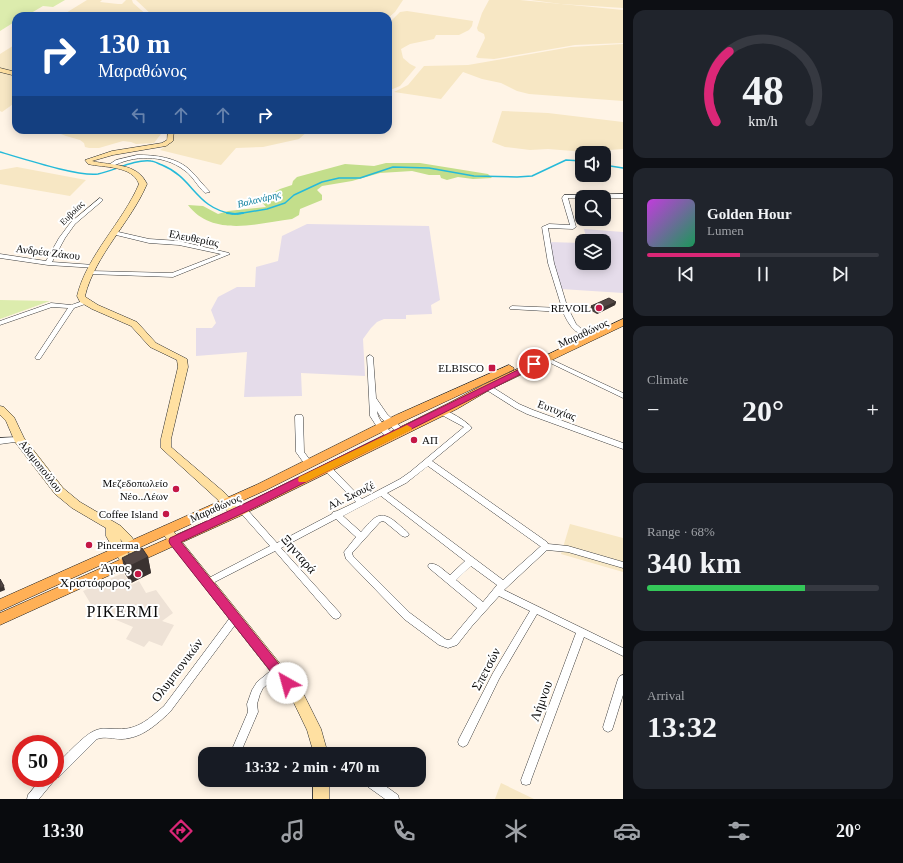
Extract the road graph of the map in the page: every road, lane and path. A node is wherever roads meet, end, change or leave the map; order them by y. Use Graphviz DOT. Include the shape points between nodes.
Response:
graph roads {
  1 [pos="0,70"];
  2 [pos="12,73"];
  3 [pos="171,134"];
  4 [pos="108,166"];
  5 [pos="207,192"];
  6 [pos="623,196"];
  7 [pos="100,200"];
  8 [pos="114,233"];
  9 [pos="0,256"];
  10 [pos="48,263"];
  11 [pos="93,270"];
  12 [pos="86,302"];
  13 [pos="72,307"];
  14 [pos="512,308"];
  15 [pos="565,310"];
  16 [pos="623,314"];
  17 [pos="623,322"];
  18 [pos="0,323"];
  19 [pos="583,333"];
  20 [pos="370,357"];
  21 [pos="38,358"];
  22 [pos="546,359"];
  23 [pos="487,387"];
  24 [pos="623,396"];
  25 [pos="374,399"];
  26 [pos="0,409"];
  27 [pos="441,411"];
  28 [pos="299,417"];
  29 [pos="387,425"];
  30 [pos="396,434"];
  31 [pos="19,439"];
  32 [pos="0,441"];
  33 [pos="623,446"];
  34 [pos="428,462"];
  35 [pos="309,464"];
  36 [pos="327,468"];
  37 [pos="382,493"];
  38 [pos="362,503"];
  39 [pos="235,506"];
  40 [pos="336,514"];
  41 [pos="166,530"];
  42 [pos="405,534"];
  43 [pos="362,537"];
  44 [pos="174,541"];
  45 [pos="275,547"];
  46 [pos="545,547"];
  47 [pos="129,554"];
  48 [pos="472,561"];
  49 [pos="623,565"];
  50 [pos="432,566"];
  51 [pos="450,580"];
  52 [pos="206,583"];
  53 [pos="501,588"];
  54 [pos="0,605"];
  55 [pos="483,607"];
  56 [pos="535,610"];
  57 [pos="336,615"];
  58 [pos="235,618"];
  59 [pos="0,619"];
  60 [pos="581,632"];
  61 [pos="623,652"];
  62 [pos="277,671"];
  63 [pos="623,679"];
  64 [pos="608,727"];
  65 [pos="463,742"];
  66 [pos="238,747"];
  67 [pos="320,747"];
  68 [pos="64,764"];
  69 [pos="526,780"];
  70 [pos="42,787"];
  71 [pos="321,787"];
  72 [pos="378,787"];
  73 [pos="32,799"];
  74 [pos="321,799"];
  75 [pos="394,799"];
  1 -- 2 [label="street"];
  3 -- 4 [label="street" via="170,141 164,145 103,155 87,162"];
  4 -- 5 [label="street" via="120,160 137,157 168,161 179,164"];
  4 -- 8 [label="street" via="138,175 142,184 138,196"];
  6 -- 15 [label="street" via="566,196 573,227 546,227 547,248"];
  7 -- 10 [label="street, Ευβοίας" via="70,226"];
  8 -- 11 [label="street"];
  8 -- 11 [label="street, Ελευθερίας" via="150,241 179,243 227,254 173,275"];
  9 -- 10 [label="street, Ανδρέα Ζάκου"];
  10 -- 11 [label="street, Ανδρέα Ζάκου"];
  11 -- 12 [label="street" via="81,294"];
  12 -- 13 [label="street"];
  12 -- 39 [label="street" via="134,324 153,345 182,359 183,367 166,448"];
  13 -- 18 [label="street" via="51,305"];
  13 -- 21 [label="street"];
  14 -- 15 [label="street"];
  15 -- 19 [label="street" via="574,326"];
  16 -- 19 [label="main road, Μαραθώνος"];
  17 -- 22 [label="main road, Μαραθώνος"];
  19 -- 29 [label="main road, Μαραθώνος"];
  20 -- 25 [label="street"];
  22 -- 23 [label="main road, Μαραθώνος"];
  22 -- 24 [label="street"];
  23 -- 27 [label="main road, Μαραθώνος"];
  23 -- 33 [label="street, Ευτυχίας" via="530,412"];
  25 -- 29 [label="street"];
  25 -- 29 [label="street" via="374,416"];
  26 -- 31 [label="street, Αδαμοπούλου" via="10,419"];
  27 -- 30 [label="main road, Μαραθώνος"];
  27 -- 34 [label="street, Αλ. Σκουζέ" via="468,428"];
  28 -- 35 [label="street" via="300,452"];
  29 -- 30 [label="street"];
  29 -- 30 [label="street"];
  29 -- 35 [label="main road, Μαραθώνος"];
  30 -- 36 [label="main road, Μαραθώνος"];
  31 -- 32 [label="street"];
  31 -- 47 [label="street, Αδαμοπούλου" via="61,493 112,527 112,536"];
  34 -- 37 [label="street, Αλ. Σκουζέ"];
  34 -- 46 [label="street"];
  35 -- 39 [label="main road, Μαραθώνος"];
  36 -- 38 [label="street"];
  36 -- 39 [label="main road, Μαραθώνος"];
  37 -- 38 [label="street, Αλ. Σκουζέ"];
  37 -- 48 [label="street"];
  38 -- 40 [label="street, Αλ. Σκουζέ"];
  39 -- 41 [label="main road, Μαραθώνος"];
  39 -- 44 [label="main road, Μαραθώνος"];
  39 -- 45 [label="street, Ξηνταρά"];
  40 -- 43 [label="street"];
  40 -- 45 [label="street, Αλ. Σκουζέ"];
  41 -- 44 [label="street"];
  41 -- 47 [label="main road, Μαραθώνος"];
  42 -- 43 [label="street" via="382,518"];
  43 -- 55 [label="street" via="348,552 349,557 407,616 445,644 452,644"];
  44 -- 47 [label="main road, Μαραθώνος"];
  44 -- 52 [label="street"];
  45 -- 52 [label="street, Αλ. Σκουζέ"];
  45 -- 57 [label="street, Ξηνταρά"];
  46 -- 49 [label="street" via="568,549"];
  46 -- 53 [label="street"];
  47 -- 54 [label="main road, Μαραθώνος"];
  47 -- 59 [label="main road, Μαραθώνος"];
  48 -- 51 [label="street"];
  48 -- 53 [label="street"];
  50 -- 51 [label="street"];
  51 -- 55 [label="street"];
  52 -- 58 [label="street"];
  53 -- 55 [label="street"];
  53 -- 56 [label="street"];
  56 -- 60 [label="street"];
  56 -- 65 [label="street, Σπετσών" via="496,676"];
  58 -- 62 [label="street"];
  58 -- 68 [label="street, Ολυμπιονικών" via="168,709 154,722 144,729 124,734 98,733"];
  60 -- 61 [label="street"];
  60 -- 69 [label="street, Λήμνου"];
  62 -- 66 [label="street" via="260,685 255,693 253,712"];
  62 -- 67 [label="street" via="297,695"];
  63 -- 64 [label="street"];
  70 -- 73 [label="street"];
  71 -- 74 [label="street"];
  72 -- 75 [label="street"];
}
